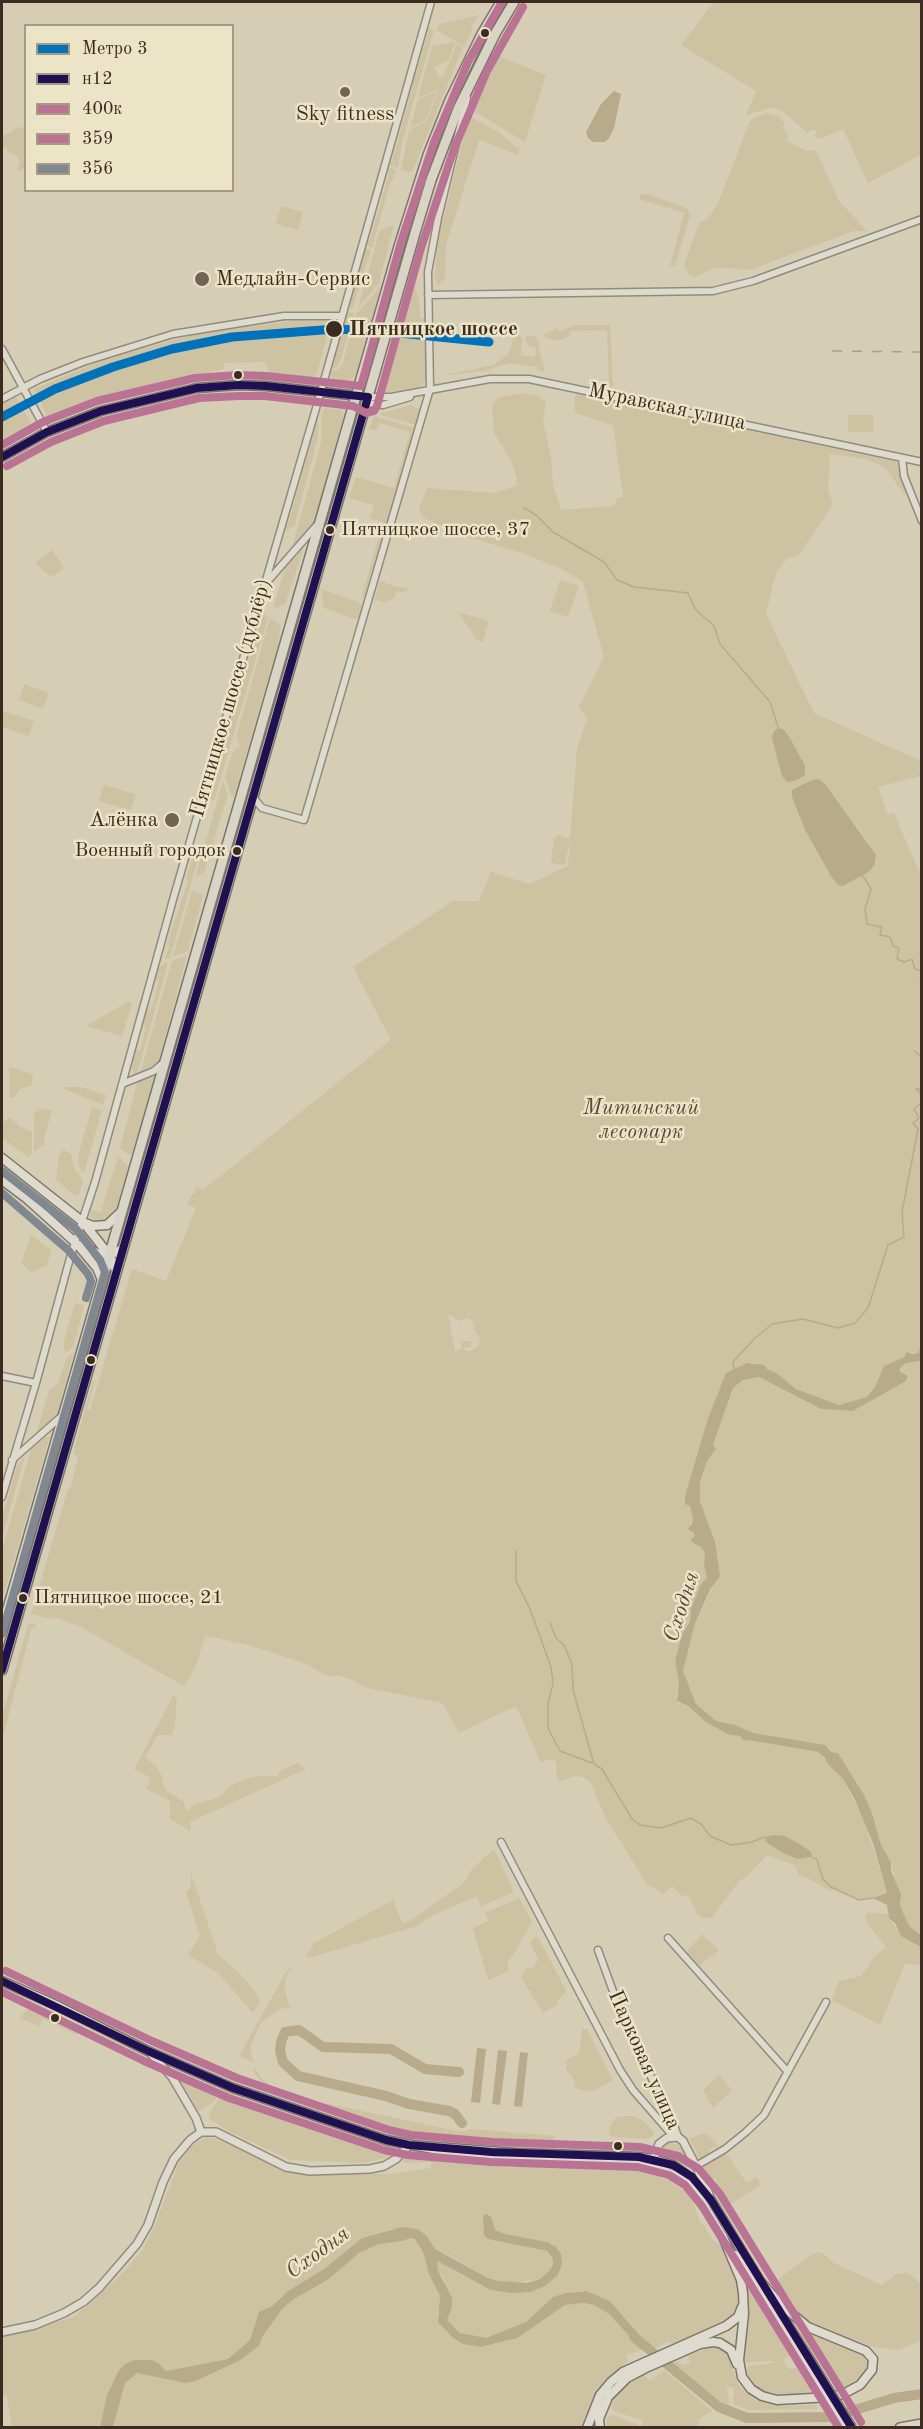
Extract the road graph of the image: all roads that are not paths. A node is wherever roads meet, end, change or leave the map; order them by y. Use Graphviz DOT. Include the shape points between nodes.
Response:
graph roads {
  1 [pos="431,2"];
  2 [pos="501,2"];
  3 [pos="514,2"];
  4 [pos="472,80"];
  5 [pos="921,219"];
  6 [pos="428,295"];
  7 [pos="342,316"];
  8 [pos="2,349"];
  9 [pos="23,388"];
  10 [pos="430,389"];
  11 [pos="321,391"];
  12 [pos="357,396"];
  13 [pos="2,399"];
  14 [pos="368,400"];
  15 [pos="46,432"];
  16 [pos="2,458"];
  17 [pos="902,458"];
  18 [pos="921,462"];
  19 [pos="321,520"];
  20 [pos="921,521"];
  21 [pos="264,586"];
  22 [pos="253,796"];
  23 [pos="262,808"];
  24 [pos="248,814"];
  25 [pos="165,1060"];
  26 [pos="122,1084"];
  27 [pos="2,1158"];
  28 [pos="2,1180"];
  29 [pos="122,1212"];
  30 [pos="83,1222"];
  31 [pos="76,1243"];
  32 [pos="123,1249"];
  33 [pos="109,1255"];
  34 [pos="116,1271"];
  35 [pos="102,1280"];
  36 [pos="2,1376"];
  37 [pos="36,1383"];
  38 [pos="63,1415"];
  39 [pos="12,1460"];
  40 [pos="2,1497"];
  41 [pos="2,1629"];
  42 [pos="2,1670"];
  43 [pos="501,1842"];
  44 [pos="668,1938"];
  45 [pos="598,1950"];
  46 [pos="2,1982"];
  47 [pos="826,2002"];
  48 [pos="148,2051"];
  49 [pos="788,2072"];
  50 [pos="201,2132"];
  51 [pos="675,2137"];
  52 [pos="409,2145"];
  53 [pos="653,2159"];
  54 [pos="696,2166"];
  55 [pos="660,2169"];
  56 [pos="711,2200"];
  57 [pos="723,2237"];
  58 [pos="760,2281"];
  59 [pos="743,2303"];
  60 [pos="2,2332"];
  61 [pos="671,2353"];
  62 [pos="802,2354"];
  63 [pos="645,2364"];
  64 [pos="740,2370"];
  65 [pos="921,2424"];
  66 [pos="587,2427"];
  67 [pos="600,2427"];
  68 [pos="844,2427"];
  69 [pos="852,2427"];
  70 [pos="900,2427"];
  1 -- 7 [label="street, Пятницкое шоссе (дублёр)"];
  2 -- 12 [label="main road" via="469,59 428,155"];
  3 -- 4 [label="main road"];
  4 -- 6 [label="street" via="431,246"];
  4 -- 14 [label="main road" via="431,180"];
  5 -- 6 [label="street" via="753,281 713,291"];
  6 -- 10 [label="street"];
  7 -- 9 [label="street" via="284,316 173,334 105,354"];
  7 -- 11 [label="street, Пятницкое шоссе (дублёр)"];
  8 -- 9 [label="street"];
  9 -- 13 [label="street"];
  9 -- 15 [label="street"];
  10 -- 14 [label="street, Муравская улица"];
  10 -- 17 [label="street, Муравская улица" via="490,379 529,379"];
  10 -- 23 [label="street" via="304,820"];
  11 -- 12 [label="main road"];
  11 -- 15 [label="main road" via="239,385 196,388 119,405"];
  11 -- 21 [label="street, Пятницкое шоссе (дублёр)"];
  12 -- 14 [label="main road"];
  12 -- 19 [label="main road"];
  14 -- 22 [label="main road"];
  15 -- 16 [label="main road"];
  17 -- 18 [label="street, Муравская улица"];
  17 -- 20 [label="street" via="904,476"];
  19 -- 21 [label="street"];
  19 -- 25 [label="main road"];
  21 -- 26 [label="street, Пятницкое шоссе (дублёр)"];
  22 -- 23 [label="street"];
  22 -- 24 [label="main road"];
  23 -- 24 [label="street"];
  24 -- 32 [label="main road"];
  25 -- 26 [label="street" via="154,1071"];
  25 -- 29 [label="main road"];
  26 -- 30 [label="street, Пятницкое шоссе (дублёр)"];
  27 -- 30 [label="main road"];
  28 -- 31 [label="main road"];
  29 -- 30 [label="main road" via="107,1225"];
  29 -- 33 [label="main road"];
  30 -- 31 [label="street, Пятницкое шоссе (дублёр)"];
  30 -- 33 [label="main road"];
  31 -- 33 [label="main road"];
  31 -- 35 [label="main road"];
  31 -- 37 [label="street, Пятницкое шоссе (дублёр)"];
  32 -- 33 [label="main road"];
  32 -- 34 [label="main road"];
  33 -- 34 [label="main road"];
  33 -- 35 [label="main road"];
  34 -- 42 [label="main road"];
  35 -- 38 [label="main road"];
  36 -- 37 [label="street"];
  37 -- 39 [label="street, Пятницкое шоссе (дублёр)"];
  38 -- 39 [label="street"];
  38 -- 41 [label="main road"];
  39 -- 40 [label="street, Пятницкое шоссе (дублёр)"];
  43 -- 51 [label="street" via="620,2070"];
  44 -- 49 [label="street"];
  45 -- 51 [label="street, Парковая улица" via="622,2016 674,2125"];
  46 -- 48 [label="main road"];
  47 -- 49 [label="street"];
  48 -- 50 [label="street" via="172,2077"];
  48 -- 52 [label="main road" via="236,2089"];
  49 -- 54 [label="street" via="758,2122"];
  50 -- 52 [label="street" via="216,2132 286,2167 310,2171 384,2166"];
  50 -- 60 [label="street" via="174,2159 137,2244 99,2288 64,2313"];
  51 -- 53 [label="street" via="659,2144"];
  51 -- 54 [label="street, Парковая улица"];
  52 -- 53 [label="main road"];
  52 -- 55 [label="main road" via="491,2160 639,2164"];
  53 -- 55 [label="street"];
  53 -- 56 [label="main road" via="683,2171"];
  54 -- 56 [label="street, Парковая улица"];
  55 -- 57 [label="main road" via="688,2184"];
  56 -- 58 [label="main road"];
  57 -- 59 [label="main road" via="741,2280"];
  57 -- 62 [label="main road"];
  58 -- 62 [label="main road"];
  58 -- 64 [label="main road" via="795,2318 825,2335 860,2347 870,2355 874,2366 865,2380 843,2394 795,2400 756,2393"];
  59 -- 61 [label="main road" via="734,2321"];
  59 -- 64 [label="main road"];
  61 -- 63 [label="main road"];
  61 -- 64 [label="main road" via="707,2342 720,2343 734,2355"];
  62 -- 68 [label="main road, bridge"];
  62 -- 69 [label="main road, bridge"];
  63 -- 66 [label="main road" via="610,2382"];
  63 -- 67 [label="main road" via="608,2397"];
  65 -- 70 [label="main road"];
}
